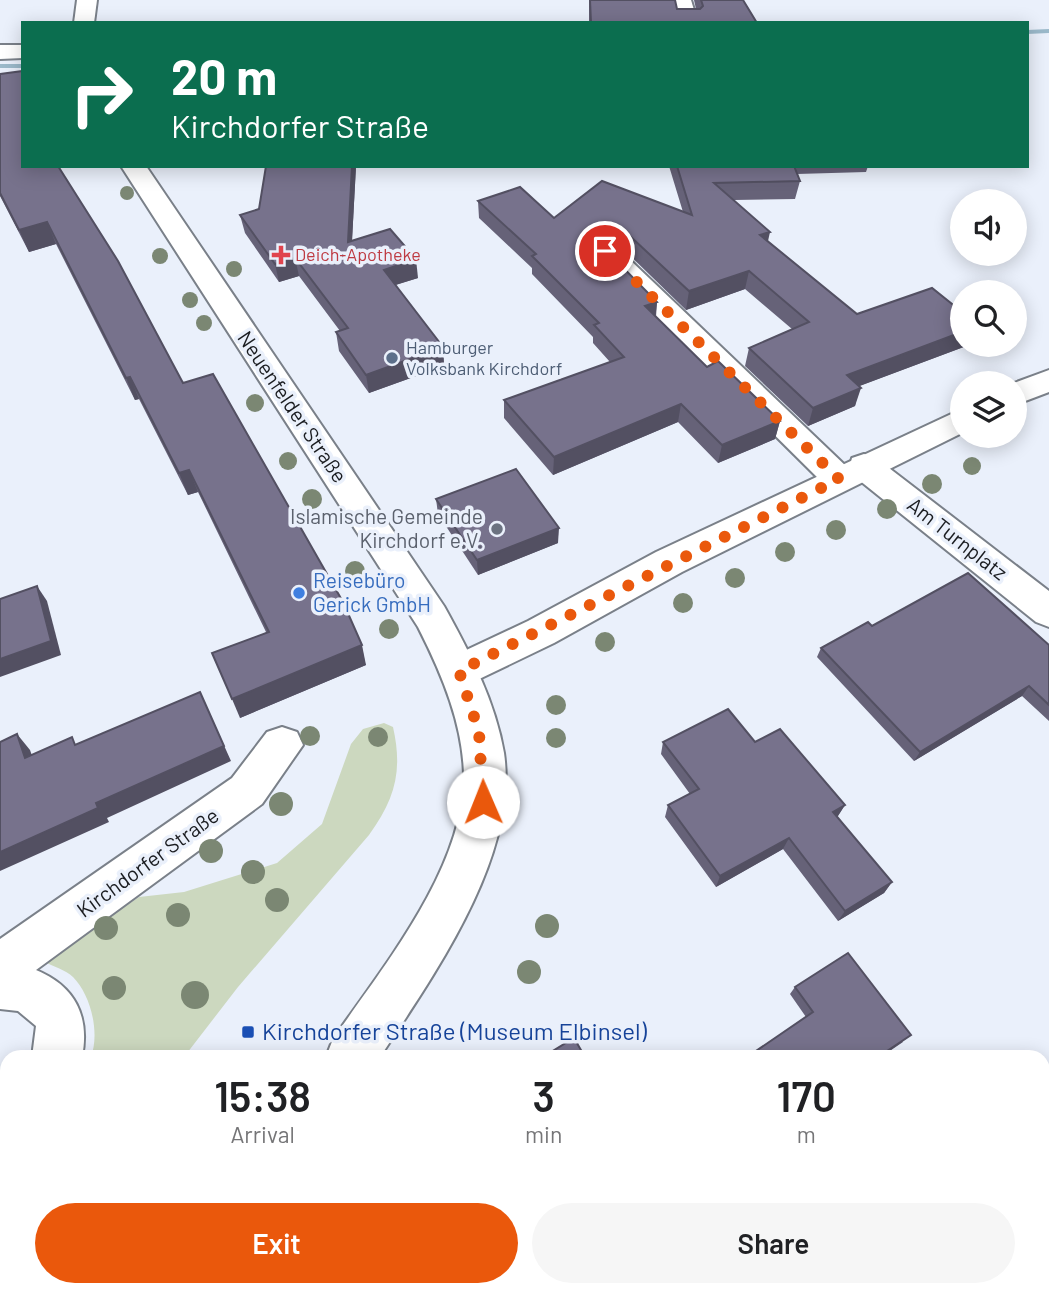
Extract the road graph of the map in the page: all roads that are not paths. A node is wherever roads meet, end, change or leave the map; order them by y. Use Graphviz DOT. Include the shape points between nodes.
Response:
graph roads {
  1 [pos="87,0"];
  2 [pos="681,0"];
  3 [pos="85,21"];
  4 [pos="687,21"];
  5 [pos="21,51"];
  6 [pos="0,52"];
  7 [pos="134,168"];
  8 [pos="605,251"];
  9 [pos="1049,380"];
  10 [pos="1027,390"];
  11 [pos="950,426"];
  12 [pos="852,472"];
  13 [pos="1049,612"];
  14 [pos="459,671"];
  15 [pos="282,745"];
  16 [pos="0,967"];
  17 [pos="0,985"];
  18 [pos="59,1050"];
  19 [pos="356,1050"];
  1 -- 3 [label="street"];
  2 -- 4 [label="street"];
  5 -- 6 [label="street"];
  7 -- 14 [label="street, Neuenfelder Straße" via="431,617"];
  8 -- 12 [label="street, Am Turnplatz"];
  9 -- 10 [label="street"];
  11 -- 12 [label="street"];
  12 -- 13 [label="street, Am Turnplatz"];
  12 -- 14 [label="street"];
  14 -- 19 [label="street, Neuenfelder Straße" via="479,732 483,802 462,868 413,963"];
  15 -- 16 [label="street, Kirchdorfer Straße" via="247,792"];
  17 -- 18 [label="street" via="26,990 57,1013 62,1036"];
}
